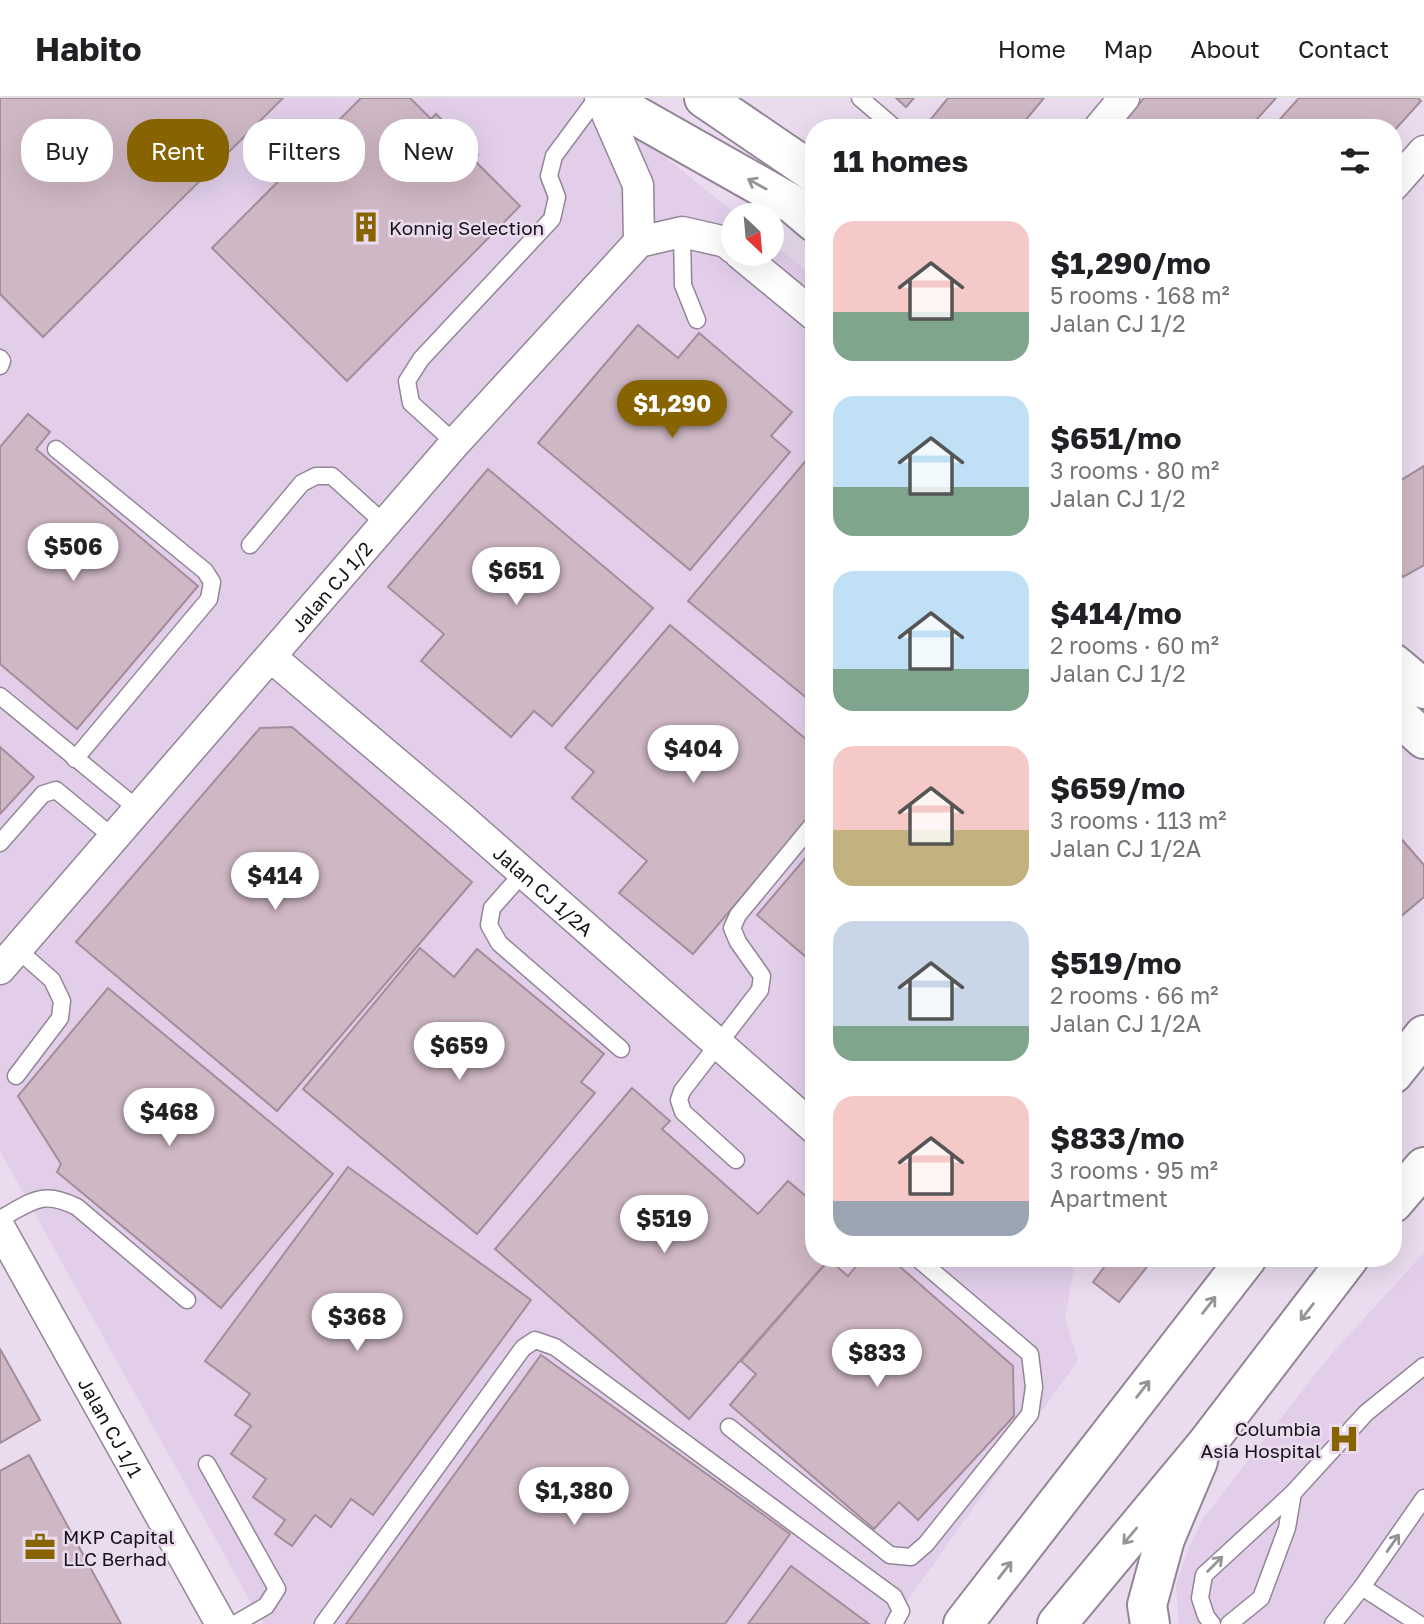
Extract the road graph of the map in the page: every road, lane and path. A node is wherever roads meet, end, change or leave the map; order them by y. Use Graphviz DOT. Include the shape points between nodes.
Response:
graph roads {
  1 [pos="601,98"];
  2 [pos="704,98"];
  3 [pos="860,98"];
  4 [pos="1124,98"];
  5 [pos="884,119"];
  6 [pos="1106,119"];
  7 [pos="1424,151"];
  8 [pos="805,167"];
  9 [pos="1402,176"];
  10 [pos="805,214"];
  11 [pos="682,232"];
  12 [pos="721,241"];
  13 [pos="639,242"];
  14 [pos="755,266"];
  15 [pos="805,308"];
  16 [pos="697,320"];
  17 [pos="0,358"];
  18 [pos="0,366"];
  19 [pos="455,443"];
  20 [pos="56,449"];
  21 [pos="385,524"];
  22 [pos="250,545"];
  23 [pos="271,657"];
  24 [pos="1409,682"];
  25 [pos="0,696"];
  26 [pos="1424,739"];
  27 [pos="75,759"];
  28 [pos="139,810"];
  29 [pos="805,834"];
  30 [pos="114,838"];
  31 [pos="0,843"];
  32 [pos="523,873"];
  33 [pos="8,959"];
  34 [pos="1424,1035"];
  35 [pos="719,1042"];
  36 [pos="621,1049"];
  37 [pos="1402,1063"];
  38 [pos="16,1076"];
  39 [pos="805,1120"];
  40 [pos="736,1160"];
  41 [pos="1424,1167"];
  42 [pos="1402,1193"];
  43 [pos="0,1219"];
  44 [pos="0,1228"];
  45 [pos="928,1267"];
  46 [pos="1240,1267"];
  47 [pos="1342,1267"];
  48 [pos="187,1300"];
  49 [pos="1424,1366"];
  50 [pos="729,1427"];
  51 [pos="1205,1446"];
  52 [pos="207,1464"];
  53 [pos="1293,1493"];
  54 [pos="1424,1499"];
  55 [pos="1363,1587"];
  56 [pos="221,1624"];
  57 [pos="235,1624"];
  58 [pos="323,1624"];
  59 [pos="894,1624"];
  60 [pos="963,1624"];
  61 [pos="1058,1624"];
  62 [pos="1150,1624"];
  63 [pos="1212,1624"];
  64 [pos="1229,1624"];
  65 [pos="1333,1624"];
  66 [pos="1419,1624"];
  10 -- 1 [label="main road, one-way"];
  1 -- 13 [label="street" via="638,186"];
  1 -- 19 [label="lane" via="554,156 549,176 557,197 552,219 421,359 407,381 411,403"];
  2 -- 8 [label="main road"];
  3 -- 5 [label="lane"];
  4 -- 6 [label="street"];
  7 -- 9 [label="street"];
  11 -- 12 [label="street"];
  11 -- 13 [label="street"];
  11 -- 16 [label="lane" via="683,285"];
  13 -- 19 [label="street, Jalan CJ 1/2"];
  14 -- 15 [label="street"];
  17 -- 18 [label="lane"];
  19 -- 21 [label="street, Jalan CJ 1/2"];
  20 -- 27 [label="lane" via="205,571 212,582 209,599"];
  21 -- 22 [label="lane" via="332,476 316,475 302,483"];
  21 -- 23 [label="street, Jalan CJ 1/2"];
  23 -- 28 [label="street, Jalan CJ 1/2"];
  23 -- 32 [label="street, Jalan CJ 1/2A"];
  24 -- 26 [label="main road"];
  25 -- 27 [label="lane"];
  27 -- 28 [label="lane"];
  28 -- 30 [label="street, Jalan CJ 1/2"];
  29 -- 35 [label="lane" via="732,928 762,976 760,990"];
  30 -- 31 [label="lane" via="56,790 43,794"];
  30 -- 33 [label="street, Jalan CJ 1/2"];
  32 -- 35 [label="street, Jalan CJ 1/2A"];
  32 -- 36 [label="lane" via="492,908 489,925 499,943"];
  33 -- 38 [label="lane" via="52,980 62,1001 60,1018"];
  34 -- 37 [label="main road"];
  35 -- 39 [label="street, Jalan CJ 1/2A"];
  35 -- 40 [label="lane" via="679,1100 683,1112"];
  41 -- 42 [label="main road"];
  43 -- 48 [label="lane" via="38,1198 61,1199 77,1207"];
  44 -- 56 [label="street, Jalan CJ 1/1"];
  45 -- 50 [label="lane" via="1030,1354 1034,1387 1030,1414 911,1557 890,1555"];
  60 -- 46 [label="main road, one-way"];
  47 -- 51 [label="main road, one-way"];
  49 -- 53 [label="lane" via="1366,1413"];
  51 -- 61 [label="main road, one-way"];
  51 -- 62 [label="main road" via="1165,1539 1147,1605"];
  52 -- 57 [label="lane" via="277,1589 266,1606"];
  63 -- 53 [label="lane, one-way" via="1200,1598 1204,1575"];
  53 -- 64 [label="lane" via="1287,1528 1261,1598"];
  55 -- 54 [label="lane, one-way"];
  55 -- 65 [label="lane"];
  55 -- 66 [label="lane"];
  58 -- 59 [label="lane" via="523,1348 535,1340 555,1347 894,1597 901,1611"];
}
